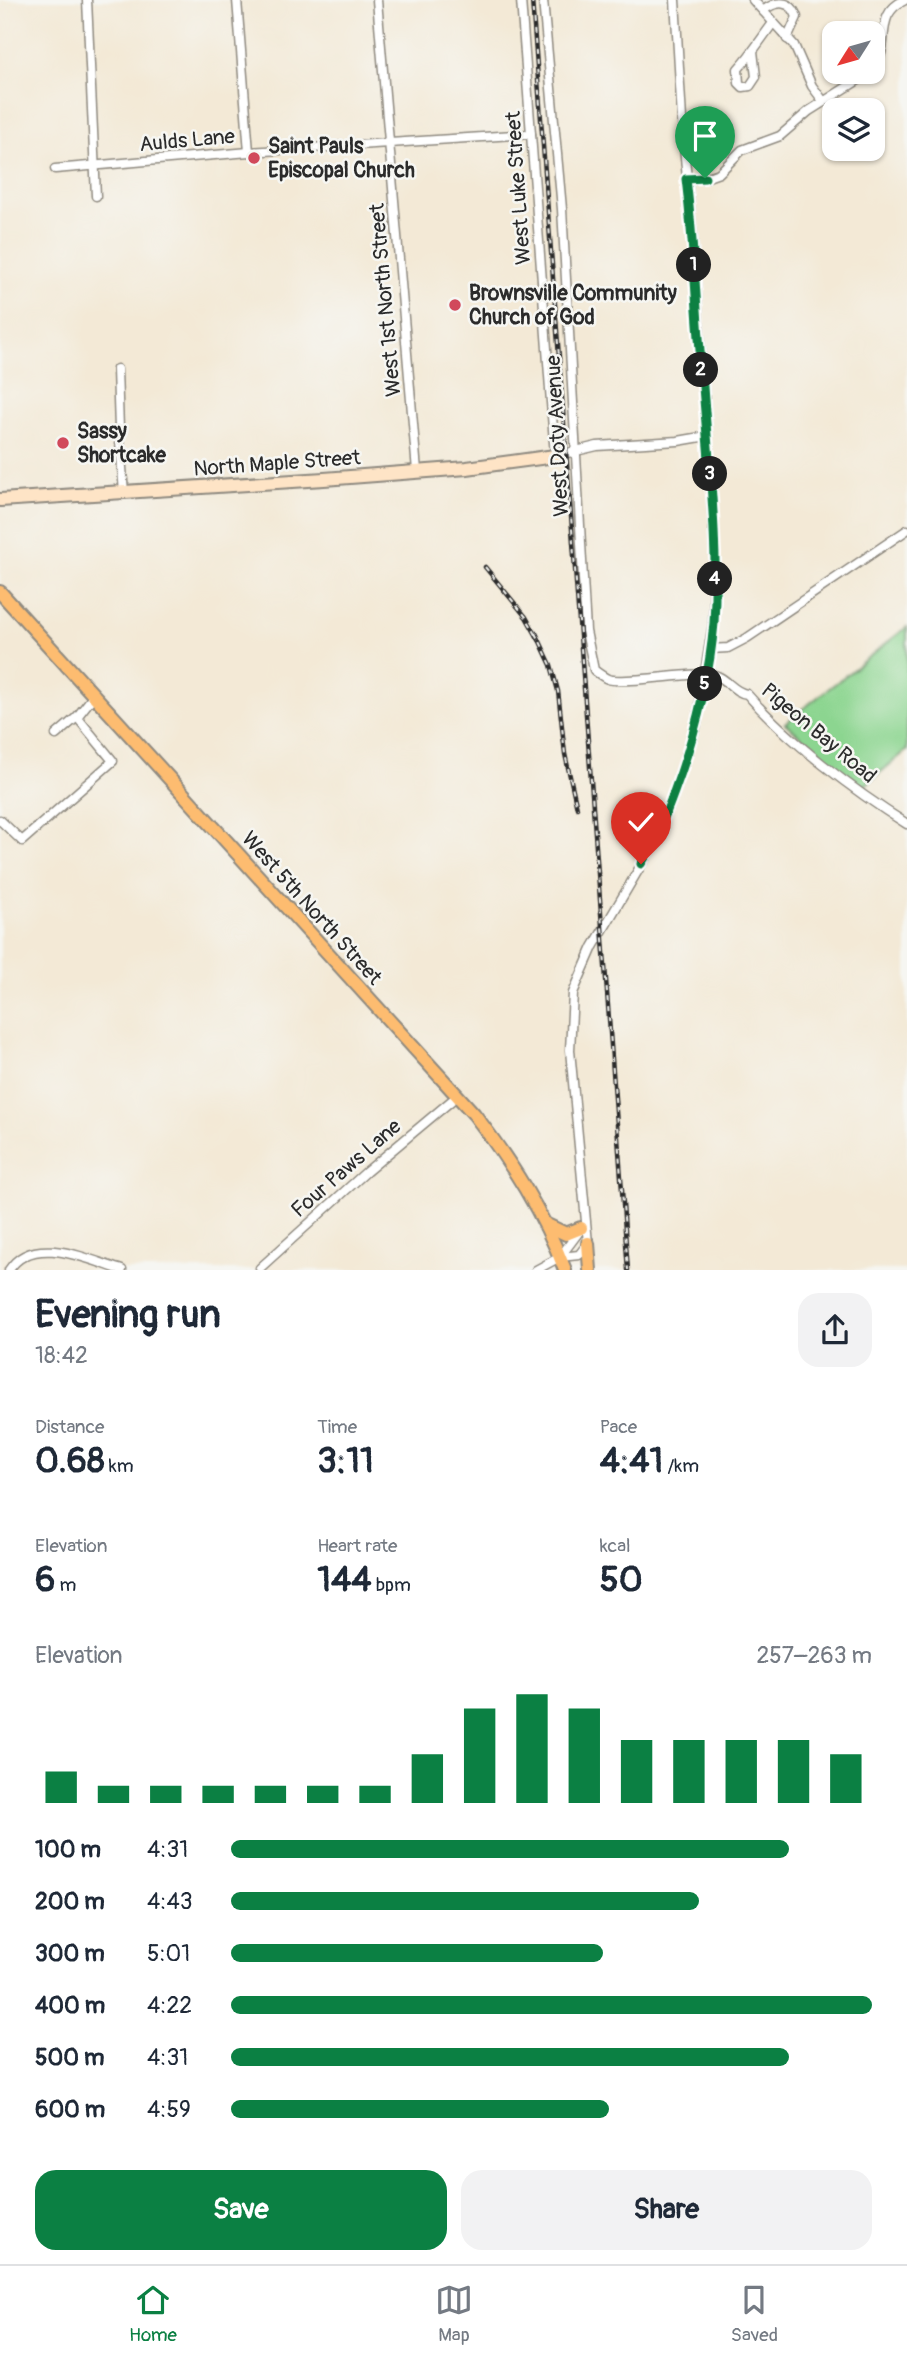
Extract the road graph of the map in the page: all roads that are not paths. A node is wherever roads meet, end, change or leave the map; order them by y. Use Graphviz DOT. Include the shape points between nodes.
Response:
graph roads {
  1 [pos="87,0"];
  2 [pos="237,0"];
  3 [pos="377,0"];
  4 [pos="521,0"];
  5 [pos="542,0"];
  6 [pos="675,0"];
  7 [pos="753,0"];
  8 [pos="905,0"];
  9 [pos="763,12"];
  10 [pos="773,23"];
  11 [pos="886,24"];
  12 [pos="788,39"];
  13 [pos="753,51"];
  14 [pos="852,84"];
  15 [pos="830,98"];
  16 [pos="822,99"];
  17 [pos="822,104"];
  18 [pos="531,134"];
  19 [pos="390,143"];
  20 [pos="249,152"];
  21 [pos="95,166"];
  22 [pos="55,169"];
  23 [pos="686,179"];
  24 [pos="96,196"];
  25 [pos="117,369"];
  26 [pos="706,436"];
  27 [pos="575,451"];
  28 [pos="555,456"];
  29 [pos="417,471"];
  30 [pos="124,493"];
  31 [pos="0,500"];
  32 [pos="907,530"];
  33 [pos="0,592"];
  34 [pos="710,649"];
  35 [pos="706,674"];
  36 [pos="95,694"];
  37 [pos="77,717"];
  38 [pos="56,735"];
  39 [pos="0,820"];
  40 [pos="907,824"];
  41 [pos="457,1096"];
  42 [pos="583,1205"];
  43 [pos="547,1225"];
  44 [pos="581,1228"];
  45 [pos="588,1243"];
  46 [pos="560,1256"];
  47 [pos="260,1268"];
  48 [pos="9,1270"];
  49 [pos="122,1270"];
  50 [pos="536,1270"];
  51 [pos="565,1270"];
  52 [pos="590,1270"];
  1 -- 21 [label="street"];
  2 -- 20 [label="street"];
  3 -- 19 [label="street, West 1st North Street"];
  4 -- 18 [label="street, West Luke Street"];
  5 -- 27 [label="street, West Doty Avenue" via="562,209"];
  6 -- 23 [label="street"];
  7 -- 9 [label="street"];
  8 -- 11 [label="street" via="887,15"];
  9 -- 10 [label="street"];
  9 -- 12 [label="street" via="777,2 790,4 797,17"];
  10 -- 12 [label="street"];
  10 -- 13 [label="street"];
  12 -- 16 [label="street"];
  14 -- 15 [label="street"];
  17 -- 23 [label="street" via="780,136 742,150 719,173"];
  18 -- 19 [label="street, Aulds Lane"];
  18 -- 28 [label="street, West Luke Street"];
  19 -- 20 [label="street, Aulds Lane"];
  19 -- 29 [label="street, West 1st North Street"];
  20 -- 21 [label="street, Aulds Lane"];
  21 -- 22 [label="street, Aulds Lane"];
  21 -- 24 [label="street"];
  23 -- 26 [label="street"];
  25 -- 30 [label="street"];
  26 -- 27 [label="street"];
  26 -- 34 [label="street" via="715,563"];
  27 -- 28 [label="street"];
  27 -- 35 [label="street, West Doty Avenue" via="586,631 594,670 610,680"];
  28 -- 29 [label="street, North Maple Street"];
  29 -- 30 [label="street, North Maple Street"];
  30 -- 31 [label="street, North Maple Street"];
  32 -- 34 [label="street" via="747,638 728,648"];
  33 -- 36 [label="main road, West 5th North Street"];
  34 -- 35 [label="street"];
  35 -- 40 [label="street, Pigeon Bay Road" via="724,678 747,694 832,772"];
  35 -- 42 [label="street" via="696,727 669,807 573,993 570,1050"];
  36 -- 37 [label="street"];
  36 -- 41 [label="main road, West 5th North Street"];
  37 -- 38 [label="street"];
  37 -- 39 [label="street" via="113,761 22,841"];
  41 -- 43 [label="main road, West 5th North Street" via="509,1162"];
  41 -- 47 [label="street, Four Paws Lane"];
  42 -- 44 [label="street"];
  42 -- 45 [label="street"];
  43 -- 44 [label="main road" via="566,1234"];
  43 -- 46 [label="main road, West 5th North Street"];
  44 -- 46 [label="street"];
  45 -- 46 [label="street" via="579,1255"];
  45 -- 52 [label="main road"];
  46 -- 50 [label="street"];
  46 -- 51 [label="main road, West 5th North Street"];
  48 -- 49 [label="street" via="30,1248"];
}
